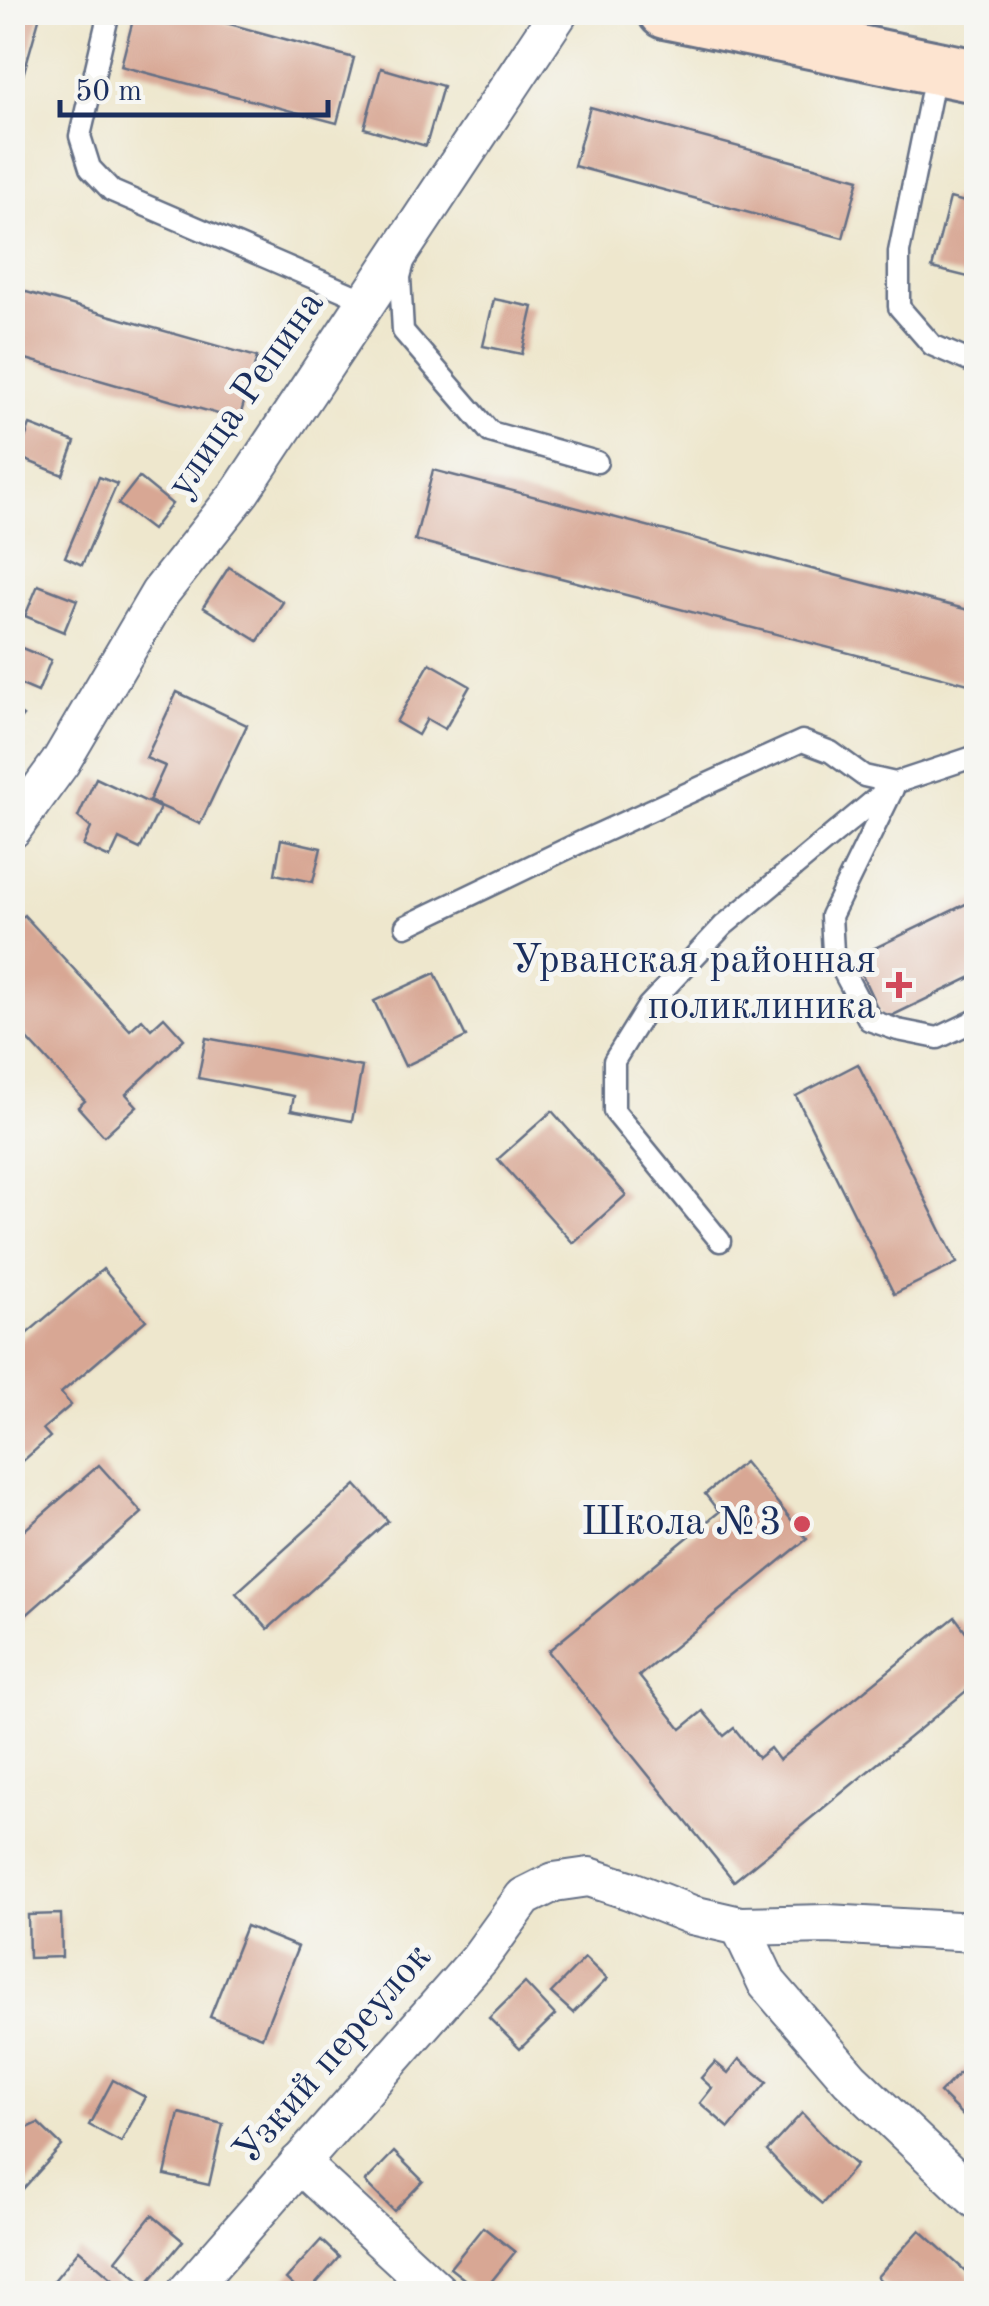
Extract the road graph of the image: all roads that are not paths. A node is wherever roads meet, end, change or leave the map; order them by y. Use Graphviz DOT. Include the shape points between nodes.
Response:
graph roads {
  1 [pos="108,12"];
  2 [pos="558,12"];
  3 [pos="665,12"];
  4 [pos="956,72"];
  5 [pos="412,232"];
  6 [pos="366,301"];
  7 [pos="976,364"];
  8 [pos="597,462"];
  9 [pos="976,756"];
  10 [pos="896,783"];
  11 [pos="12,829"];
  12 [pos="406,926"];
  13 [pos="976,1020"];
  14 [pos="720,1241"];
  15 [pos="740,1926"];
  16 [pos="976,1932"];
  17 [pos="300,2163"];
  18 [pos="976,2199"];
  19 [pos="185,2294"];
  20 [pos="440,2294"];
  1 -- 6 [label="lane" via="80,136 90,168 112,192"];
  2 -- 5 [label="street, улица Репина"];
  3 -- 4 [label="street"];
  4 -- 7 [label="lane" via="899,252 899,306 932,345"];
  5 -- 6 [label="street, улица Репина"];
  5 -- 8 [label="lane" via="400,277 403,331 490,432"];
  6 -- 11 [label="street, улица Репина" via="241,491 160,594 60,764"];
  9 -- 10 [label="lane"];
  10 -- 12 [label="lane" via="864,776 802,741"];
  10 -- 13 [label="lane" via="832,916 833,952 869,1020 938,1038"];
  10 -- 14 [label="lane" via="723,926 648,1006 614,1060 614,1111"];
  15 -- 16 [label="street"];
  15 -- 17 [label="street, Узкий переулок" via="589,1877 554,1882 524,1896 479,1958"];
  15 -- 18 [label="street" via="768,1983 826,2051"];
  17 -- 19 [label="street, Узкий переулок"];
  17 -- 20 [label="street"];
}
